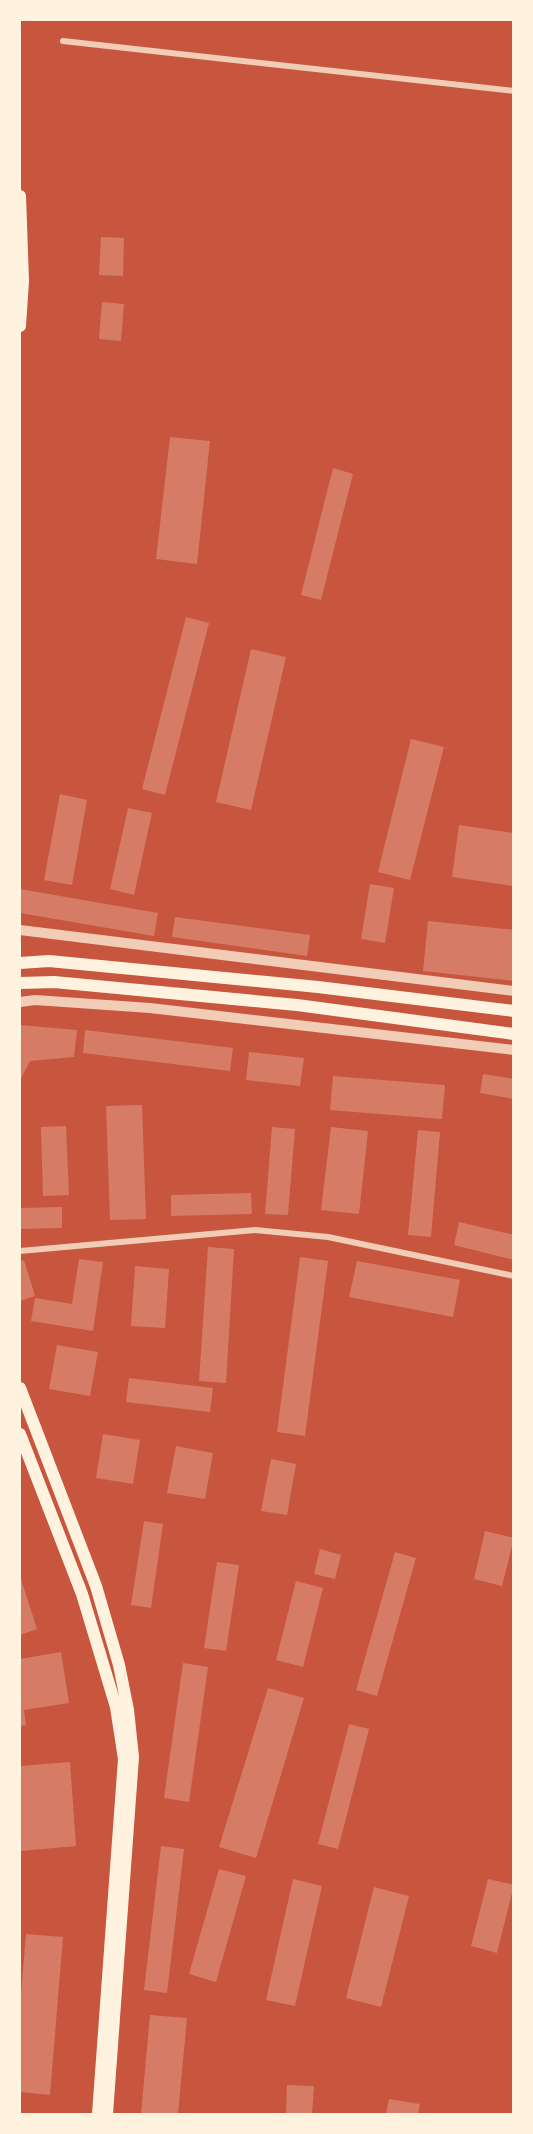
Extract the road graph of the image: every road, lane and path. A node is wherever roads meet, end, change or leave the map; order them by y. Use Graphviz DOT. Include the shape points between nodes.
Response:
graph roads {
  1 [pos="63,41"];
  2 [pos="513,91"];
  3 [pos="20,196"];
  4 [pos="20,326"];
  5 [pos="20,930"];
  6 [pos="20,963"];
  7 [pos="20,983"];
  8 [pos="513,991"];
  9 [pos="20,1002"];
  10 [pos="513,1011"];
  11 [pos="513,1034"];
  12 [pos="513,1050"];
  13 [pos="20,1251"];
  14 [pos="513,1276"];
  15 [pos="20,1388"];
  16 [pos="20,1434"];
  17 [pos="98,2115"];
  18 [pos="107,2115"];
  1 -- 2 [label="street"];
  3 -- 4 [label="main road"];
  5 -- 8 [label="street"];
  6 -- 10 [label="main road" via="49,961 307,986"];
  7 -- 11 [label="main road" via="54,982 297,1005"];
  9 -- 12 [label="street" via="150,1008"];
  13 -- 14 [label="street" via="255,1230 328,1238"];
  15 -- 18 [label="main road" via="96,1586 128,1710 133,1757"];
  16 -- 17 [label="main road" via="82,1594 116,1707 124,1760"];
}
